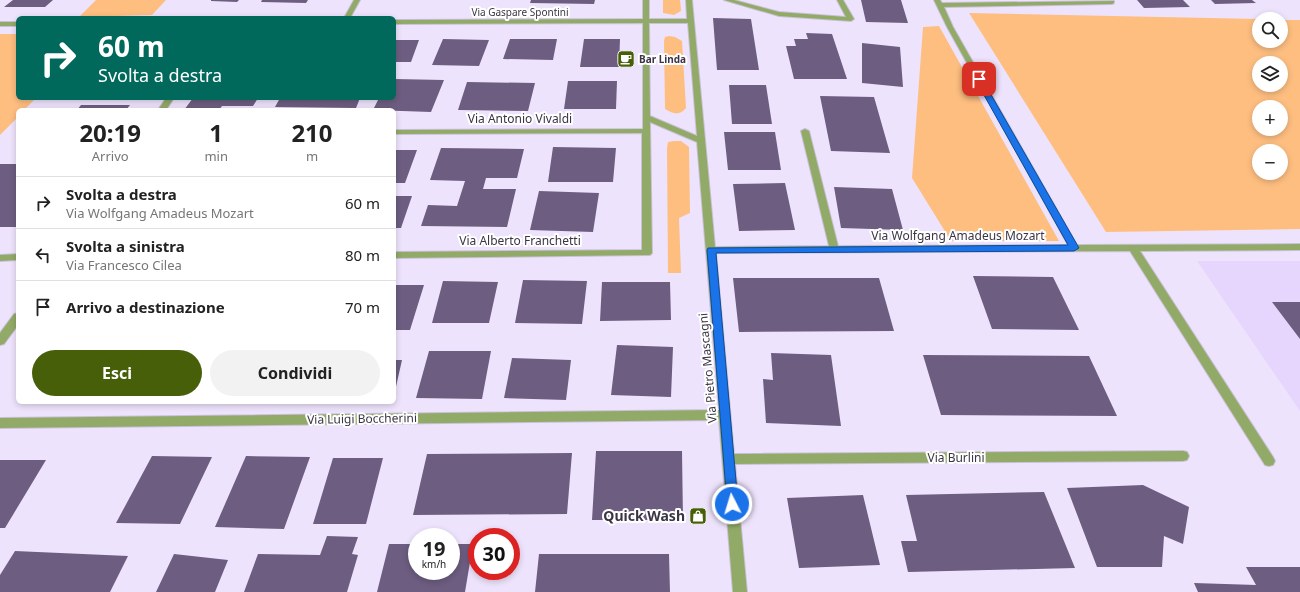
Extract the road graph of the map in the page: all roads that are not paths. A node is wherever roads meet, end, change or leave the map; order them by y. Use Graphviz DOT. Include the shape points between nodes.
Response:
graph roads {
  1 [pos="357,0"];
  2 [pos="646,0"];
  3 [pos="689,0"];
  4 [pos="727,0"];
  5 [pos="840,0"];
  6 [pos="1112,1"];
  7 [pos="939,3"];
  8 [pos="348,16"];
  9 [pos="646,21"];
  10 [pos="691,21"];
  11 [pos="396,22"];
  12 [pos="0,24"];
  13 [pos="16,24"];
  14 [pos="646,117"];
  15 [pos="646,131"];
  16 [pos="805,131"];
  17 [pos="396,132"];
  18 [pos="702,141"];
  19 [pos="1300,247"];
  20 [pos="1074,248"];
  21 [pos="1133,248"];
  22 [pos="711,250"];
  23 [pos="834,250"];
  24 [pos="396,255"];
  25 [pos="16,257"];
  26 [pos="0,258"];
  27 [pos="16,319"];
  28 [pos="0,341"];
  29 [pos="725,415"];
  30 [pos="0,423"];
  31 [pos="1183,456"];
  32 [pos="728,459"];
  33 [pos="1269,461"];
  34 [pos="740,592"];
  1 -- 8 [label="street"];
  2 -- 9 [label="street"];
  3 -- 10 [label="street, Via Pietro Mascagni"];
  4 -- 5 [label="street" via="779,14 851,19"];
  6 -- 7 [label="street"];
  7 -- 20 [label="street"];
  9 -- 10 [label="street"];
  9 -- 11 [label="street, Via Gaspare Spontini"];
  9 -- 14 [label="street"];
  10 -- 18 [label="street, Via Pietro Mascagni"];
  12 -- 13 [label="street"];
  14 -- 15 [label="street"];
  14 -- 18 [label="street"];
  15 -- 17 [label="street, Via Antonio Vivaldi"];
  15 -- 24 [label="street, Via Alberto Franchetti" via="646,253"];
  16 -- 23 [label="street"];
  18 -- 22 [label="street, Via Pietro Mascagni"];
  19 -- 21 [label="street, Via Wolfgang Amadeus Mozart"];
  20 -- 21 [label="street, Via Wolfgang Amadeus Mozart"];
  20 -- 23 [label="street, Via Wolfgang Amadeus Mozart"];
  21 -- 33 [label="street"];
  22 -- 23 [label="street, Via Wolfgang Amadeus Mozart"];
  22 -- 29 [label="street, Via Pietro Mascagni"];
  25 -- 26 [label="street"];
  27 -- 28 [label="street"];
  29 -- 30 [label="street, Via Luigi Boccherini"];
  29 -- 32 [label="street, Via Pietro Mascagni"];
  31 -- 32 [label="street, Via Burlini"];
  32 -- 34 [label="street, Via Pietro Mascagni"];
}
